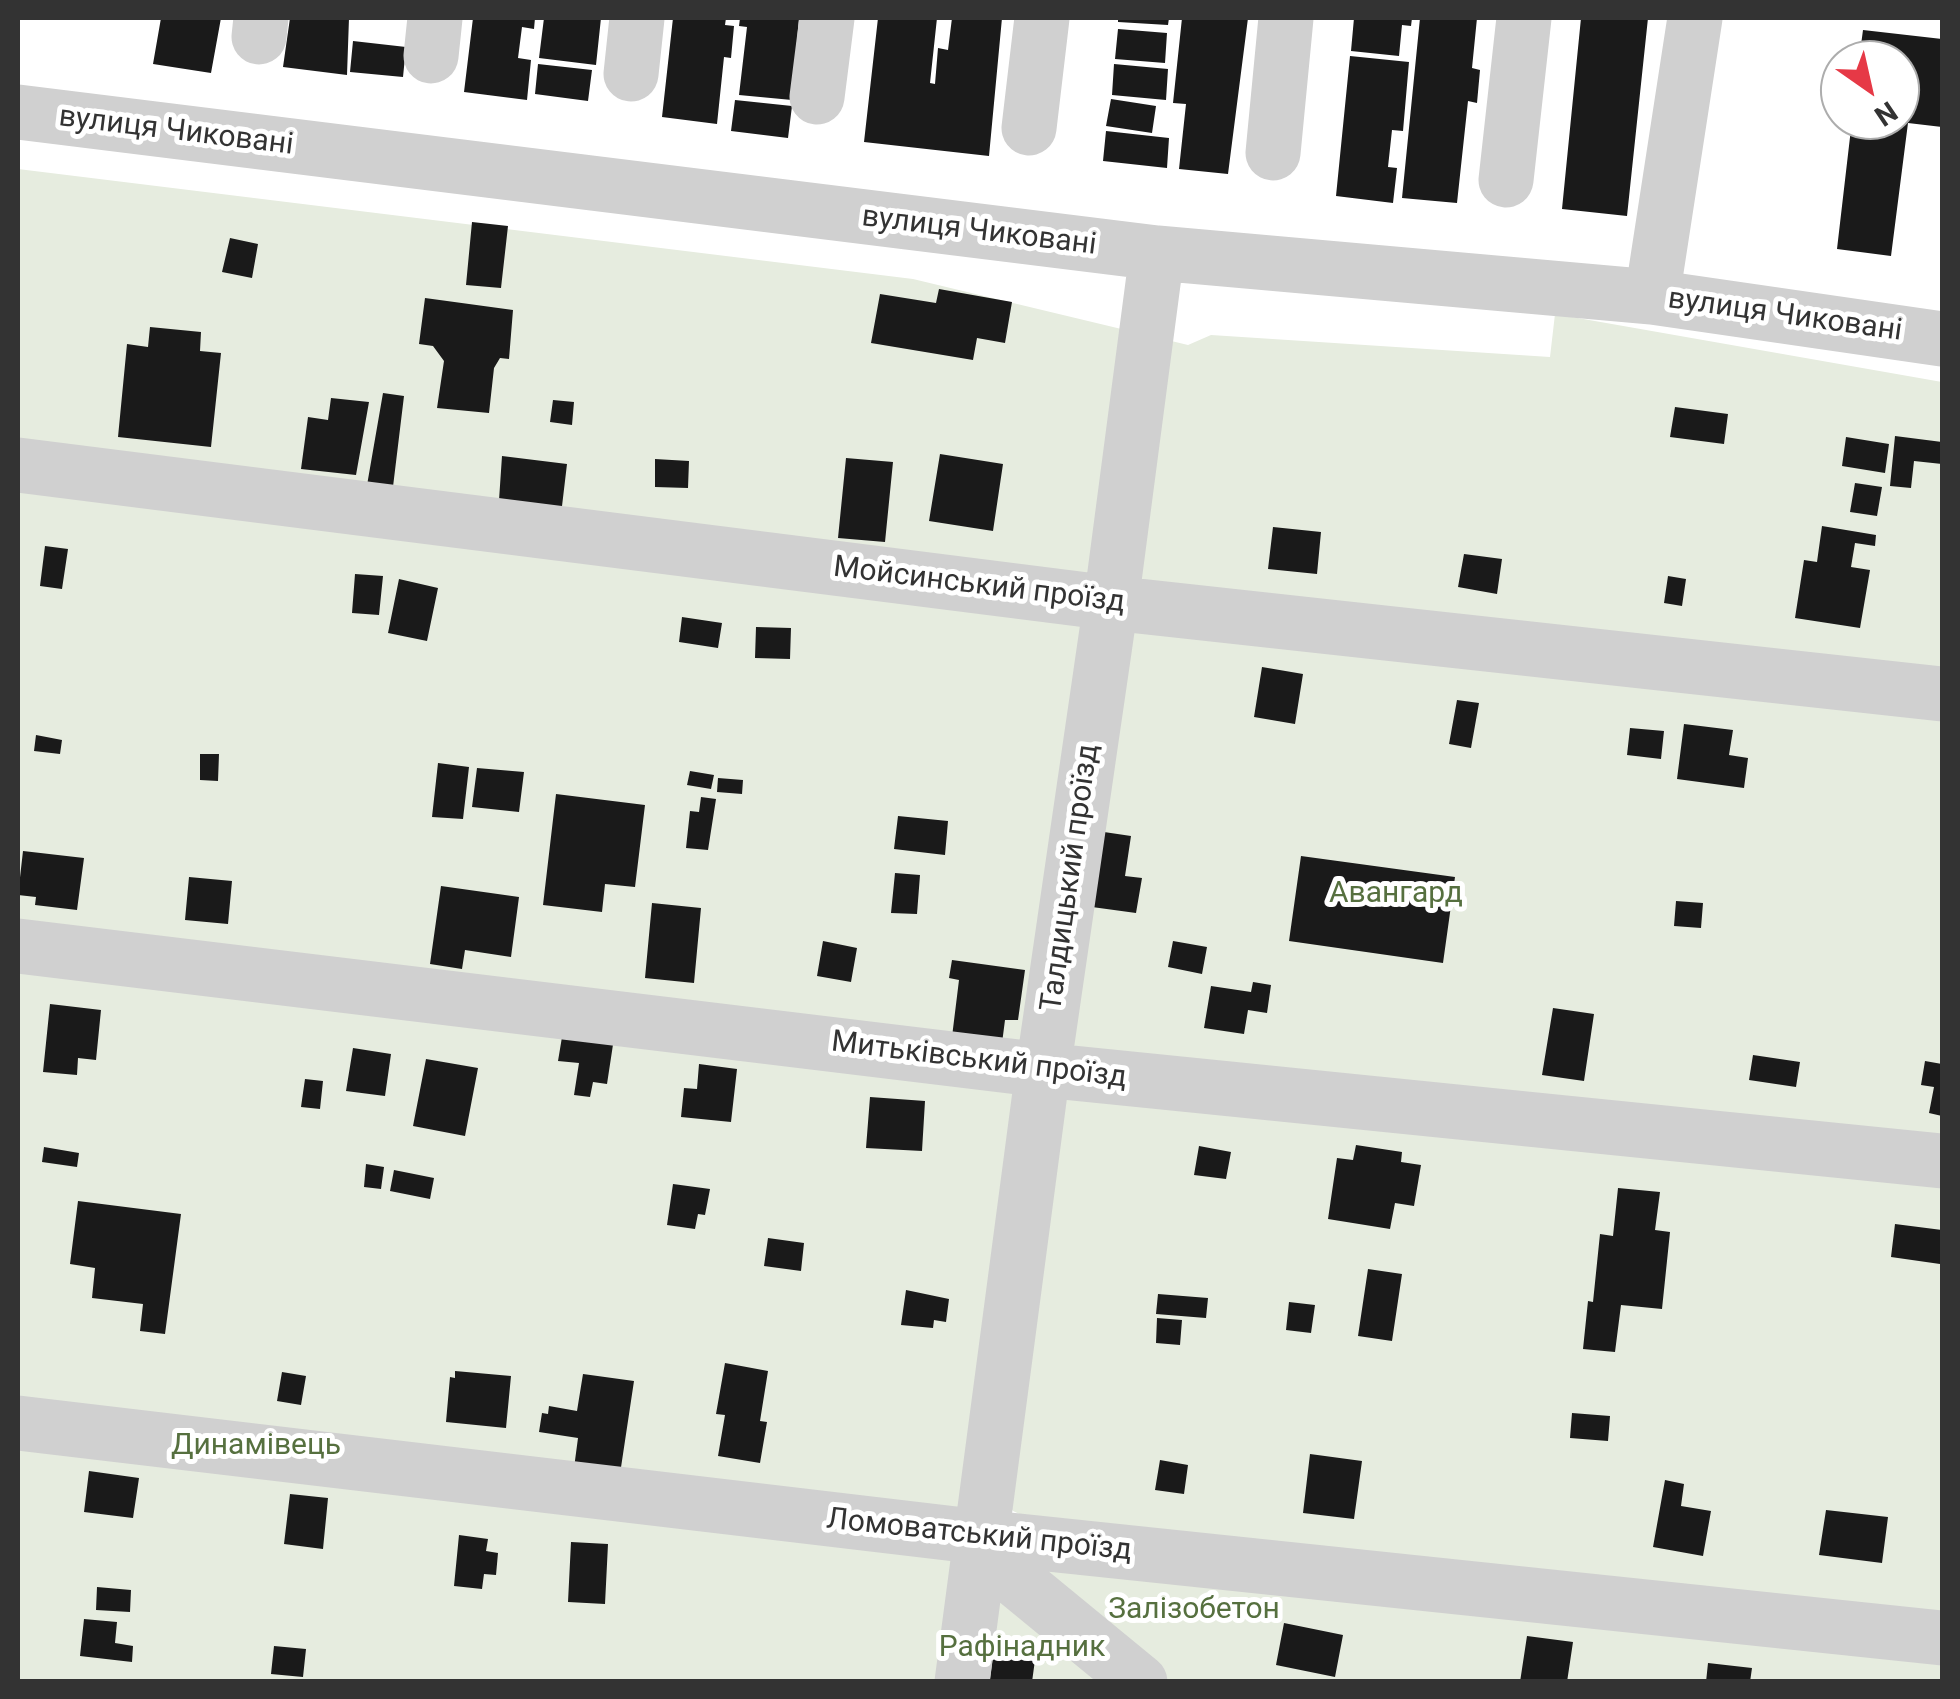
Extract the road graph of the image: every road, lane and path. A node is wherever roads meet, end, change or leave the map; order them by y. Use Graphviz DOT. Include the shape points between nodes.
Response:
graph roads {
  1 [pos="637,18"];
  2 [pos="827,18"];
  3 [pos="1042,18"];
  4 [pos="1286,18"];
  5 [pos="1524,18"];
  6 [pos="1695,18"];
  7 [pos="631,74"];
  8 [pos="817,97"];
  9 [pos="18,112"];
  10 [pos="1029,128"];
  11 [pos="1273,153"];
  12 [pos="1506,180"];
  13 [pos="1157,253"];
  14 [pos="1652,297"];
  15 [pos="1942,339"];
  16 [pos="18,465"];
  17 [pos="1111,603"];
  18 [pos="1942,694"];
  19 [pos="18,946"];
  20 [pos="1042,1070"];
  21 [pos="1942,1161"];
  22 [pos="18,1423"];
  23 [pos="981,1537"];
  24 [pos="1942,1638"];
  25 [pos="962,1682"];
  26 [pos="1140,1682"];
  1 -- 7 [label="street"];
  2 -- 8 [label="street"];
  3 -- 10 [label="street"];
  4 -- 11 [label="street"];
  5 -- 12 [label="street"];
  6 -- 14 [label="street"];
  9 -- 13 [label="street, вулиця Чиковані"];
  13 -- 14 [label="street, вулиця Чиковані"];
  13 -- 17 [label="street, Талдицький проїзд"];
  14 -- 15 [label="street, вулиця Чиковані"];
  16 -- 17 [label="street, Мойсинський проїзд"];
  17 -- 18 [label="street, Мойсинський проїзд"];
  17 -- 20 [label="street, Талдицький проїзд"];
  19 -- 20 [label="street, Митьківський проїзд"];
  20 -- 21 [label="street, Митьківський проїзд"];
  20 -- 23 [label="street, Талдицький проїзд"];
  22 -- 23 [label="street, Ломоватський проїзд"];
  23 -- 24 [label="street, Ломоватський проїзд"];
  23 -- 25 [label="street, Талдицький проїзд"];
  23 -- 26 [label="street" via="1000,1566"];
}
